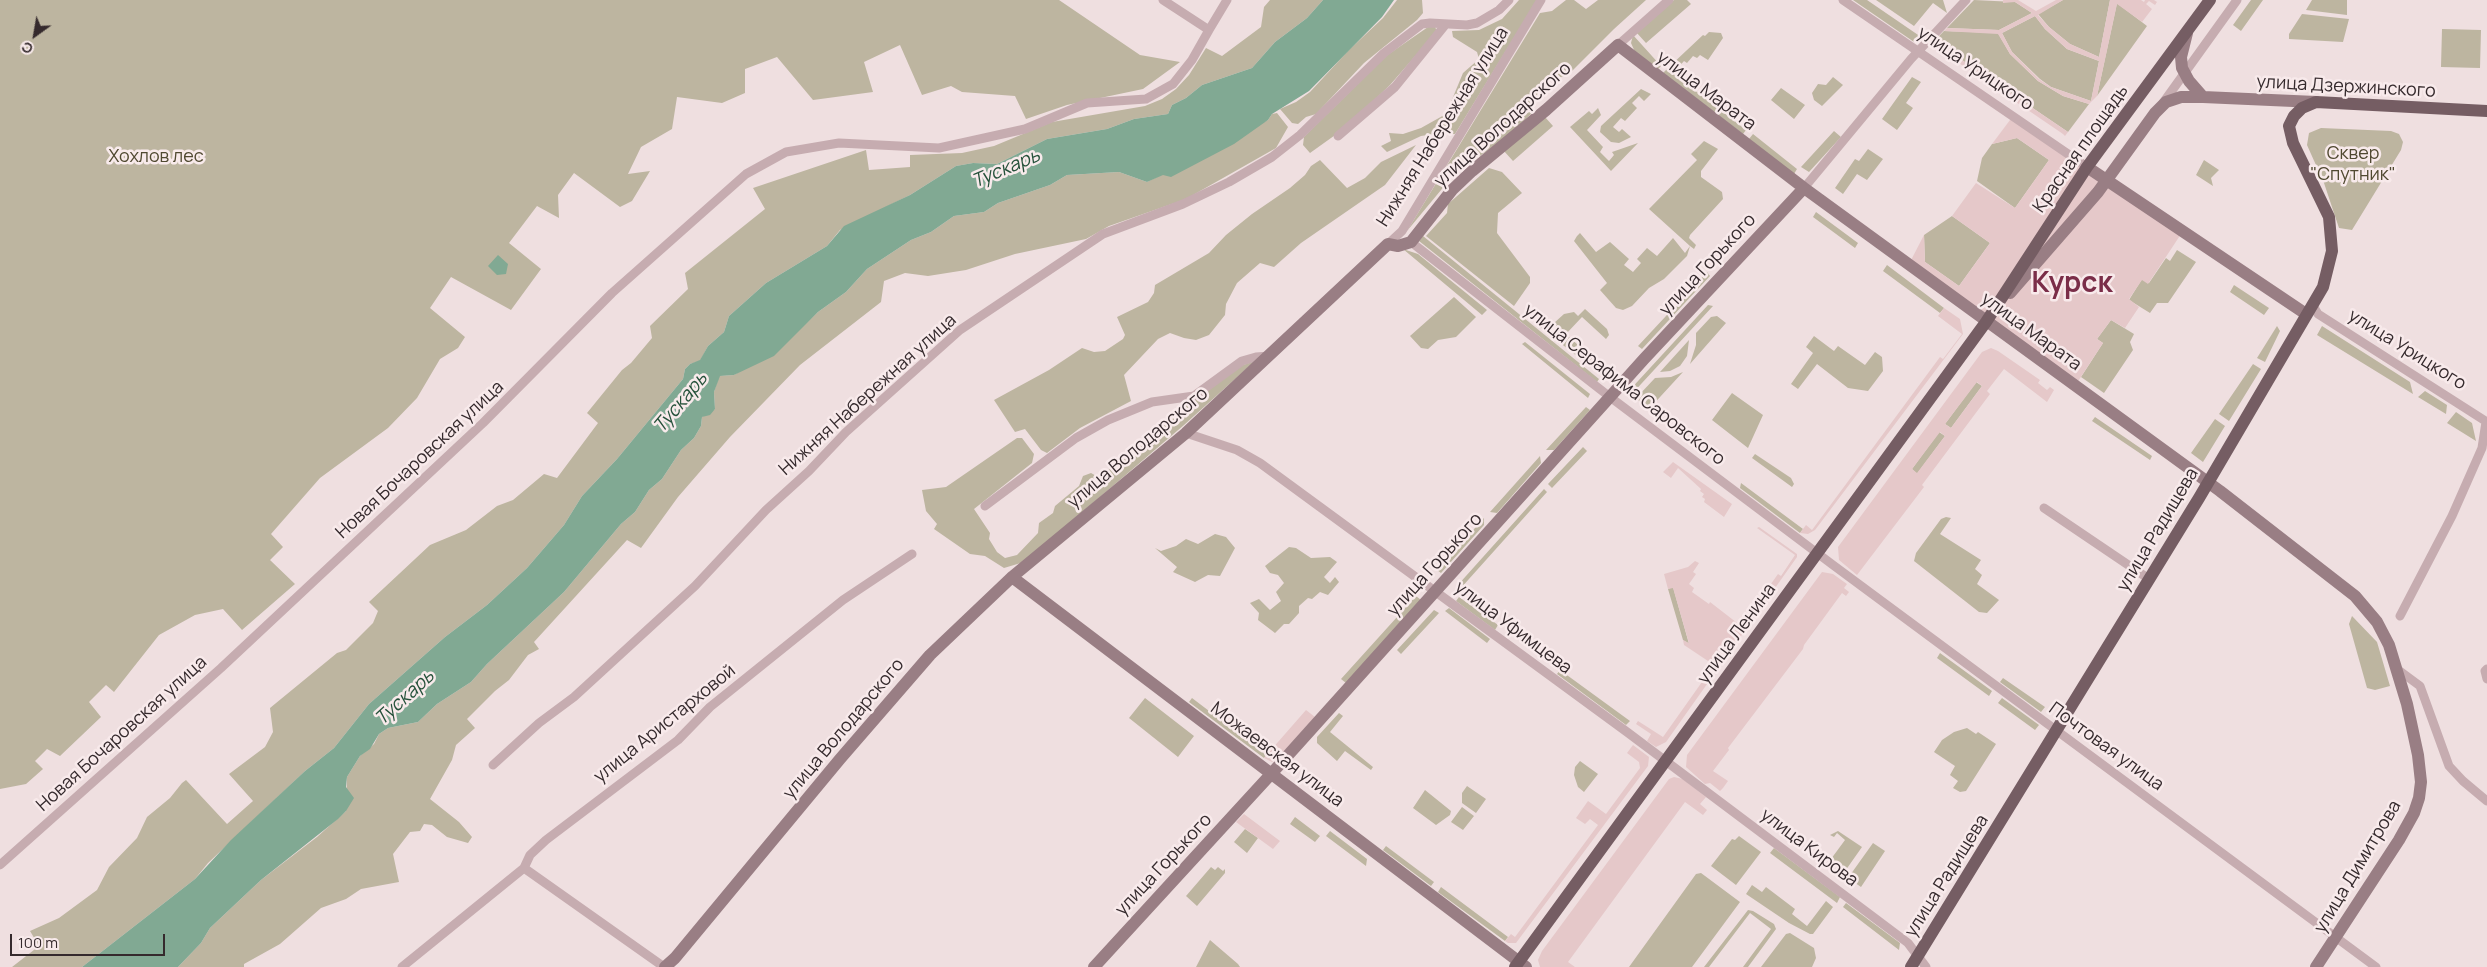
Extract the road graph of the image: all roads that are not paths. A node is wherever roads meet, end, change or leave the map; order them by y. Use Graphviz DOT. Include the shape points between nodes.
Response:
graph roads {
  1 [pos="1163,0"];
  2 [pos="1226,0"];
  3 [pos="1509,0"];
  4 [pos="1541,0"];
  5 [pos="1669,0"];
  6 [pos="1843,0"];
  7 [pos="1966,0"];
  8 [pos="2210,0"];
  9 [pos="2237,0"];
  10 [pos="1446,24"];
  11 [pos="1209,30"];
  12 [pos="2186,33"];
  13 [pos="1618,45"];
  14 [pos="1918,51"];
  15 [pos="2184,75"];
  16 [pos="2203,97"];
  17 [pos="2316,102"];
  18 [pos="2487,111"];
  19 [pos="2155,113"];
  20 [pos="1338,136"];
  21 [pos="2087,167"];
  22 [pos="2107,180"];
  23 [pos="1804,188"];
  24 [pos="1411,242"];
  25 [pos="1388,244"];
  26 [pos="2309,309"];
  27 [pos="1986,322"];
  28 [pos="1270,356"];
  29 [pos="1610,397"];
  30 [pos="2486,422"];
  31 [pos="1186,433"];
  32 [pos="2208,482"];
  33 [pos="985,506"];
  34 [pos="2044,508"];
  35 [pos="1817,553"];
  36 [pos="912,554"];
  37 [pos="1012,577"];
  38 [pos="2149,579"];
  39 [pos="1436,591"];
  40 [pos="2400,616"];
  41 [pos="2397,669"];
  42 [pos="2057,731"];
  43 [pos="1666,762"];
  44 [pos="493,765"];
  45 [pos="1272,773"];
  46 [pos="2421,782"];
  47 [pos="2487,801"];
  48 [pos="0,865"];
  49 [pos="524,868"];
  50 [pos="2337,937"];
  51 [pos="1918,956"];
  52 [pos="1520,965"];
  53 [pos="402,967"];
  54 [pos="664,967"];
  55 [pos="1094,967"];
  56 [pos="1911,967"];
  57 [pos="1926,967"];
  58 [pos="2316,967"];
  59 [pos="2376,967"];
  1 -- 11 [label="street"];
  2 -- 11 [label="street, Новая Бочаровская улица"];
  3 -- 10 [label="street, Нижняя Набережная улица" via="1477,23"];
  4 -- 25 [label="street, Нижняя Набережная улица" via="1402,231"];
  5 -- 13 [label="street, улица Володарского"];
  6 -- 14 [label="street, улица Урицкого"];
  7 -- 14 [label="street"];
  8 -- 12 [label="main road, Красная площадь"];
  9 -- 15 [label="street"];
  10 -- 20 [label="street" via="1395,87"];
  10 -- 44 [label="street, Нижняя Набережная улица" via="1422,24 1384,53 1300,135 1272,157 1183,204 1103,234 960,330 846,432 688,592 574,697 539,722"];
  11 -- 48 [label="street, Новая Бочаровская улица" via="1173,84 1146,99 1087,102 1026,129 939,148 839,143 786,152 746,174 612,293 483,423 221,668"];
  12 -- 15 [label="street" via="2181,57"];
  12 -- 21 [label="main road, Красная площадь"];
  13 -- 23 [label="street, улица Марата"];
  13 -- 24 [label="street, улица Володарского" via="1466,178"];
  14 -- 21 [label="street, улица Урицкого"];
  14 -- 23 [label="street"];
  15 -- 16 [label="street"];
  15 -- 19 [label="street"];
  16 -- 17 [label="street, улица Дзержинского"];
  16 -- 19 [label="street, улица Дзержинского" via="2173,99"];
  17 -- 18 [label="main road, улица Дзержинского"];
  17 -- 26 [label="main road, улица Радищева" via="2298,111 2290,126 2293,143 2329,217 2332,251 2323,287"];
  19 -- 22 [label="street, улица Дзержинского"];
  21 -- 22 [label="street, улица Урицкого"];
  21 -- 27 [label="main road, Красная площадь"];
  22 -- 26 [label="street, улица Урицкого"];
  22 -- 27 [label="street, улица Дзержинского"];
  23 -- 27 [label="street, улица Марата"];
  23 -- 29 [label="street, улица Горького"];
  24 -- 25 [label="street" via="1398,246"];
  24 -- 29 [label="street, улица Серафима Саровского"];
  25 -- 28 [label="street, улица Володарского"];
  26 -- 30 [label="street, улица Урицкого"];
  26 -- 32 [label="main road, улица Радищева"];
  27 -- 32 [label="street, улица Марата"];
  27 -- 35 [label="main road, улица Ленина"];
  28 -- 31 [label="street, улица Володарского"];
  28 -- 33 [label="street" via="1242,362 1194,396 1152,402 1108,420 1076,438"];
  29 -- 35 [label="street, улица Серафима Саровского"];
  29 -- 39 [label="street, улица Горького"];
  30 -- 40 [label="street" via="2482,448 2452,516"];
  31 -- 37 [label="street, улица Володарского"];
  31 -- 39 [label="street, улица Уфимцева" via="1237,450 1260,463"];
  32 -- 38 [label="main road, улица Радищева"];
  32 -- 41 [label="street, улица Марата" via="2355,596 2377,622"];
  34 -- 38 [label="street"];
  35 -- 42 [label="street, Почтовая улица"];
  35 -- 43 [label="main road, улица Ленина"];
  36 -- 49 [label="street, улица Аристарховой" via="844,600 710,707 678,740 546,840 530,855"];
  37 -- 45 [label="street, Можаевская улица"];
  37 -- 54 [label="street, улица Володарского" via="930,655 675,958"];
  38 -- 42 [label="main road, улица Радищева"];
  39 -- 43 [label="street, улица Уфимцева"];
  39 -- 45 [label="street, улица Горького"];
  41 -- 46 [label="street, улица Марата" via="2418,755"];
  41 -- 47 [label="street" via="2420,686 2449,766"];
  42 -- 50 [label="street, Почтовая улица"];
  42 -- 51 [label="main road, улица Радищева"];
  43 -- 51 [label="street, улица Кирова" via="1908,943"];
  43 -- 52 [label="main road, улица Ленина"];
  45 -- 52 [label="street, Можаевская улица"];
  45 -- 55 [label="street, улица Горького"];
  46 -- 50 [label="street, улица Димитрова" via="2414,813"];
  49 -- 53 [label="street, улица Аристарховой"];
  49 -- 54 [label="street"];
  50 -- 58 [label="street, улица Димитрова"];
  50 -- 59 [label="street, Почтовая улица"];
  51 -- 56 [label="main road, улица Радищева"];
  51 -- 57 [label="street, улица Кирова"];
}
